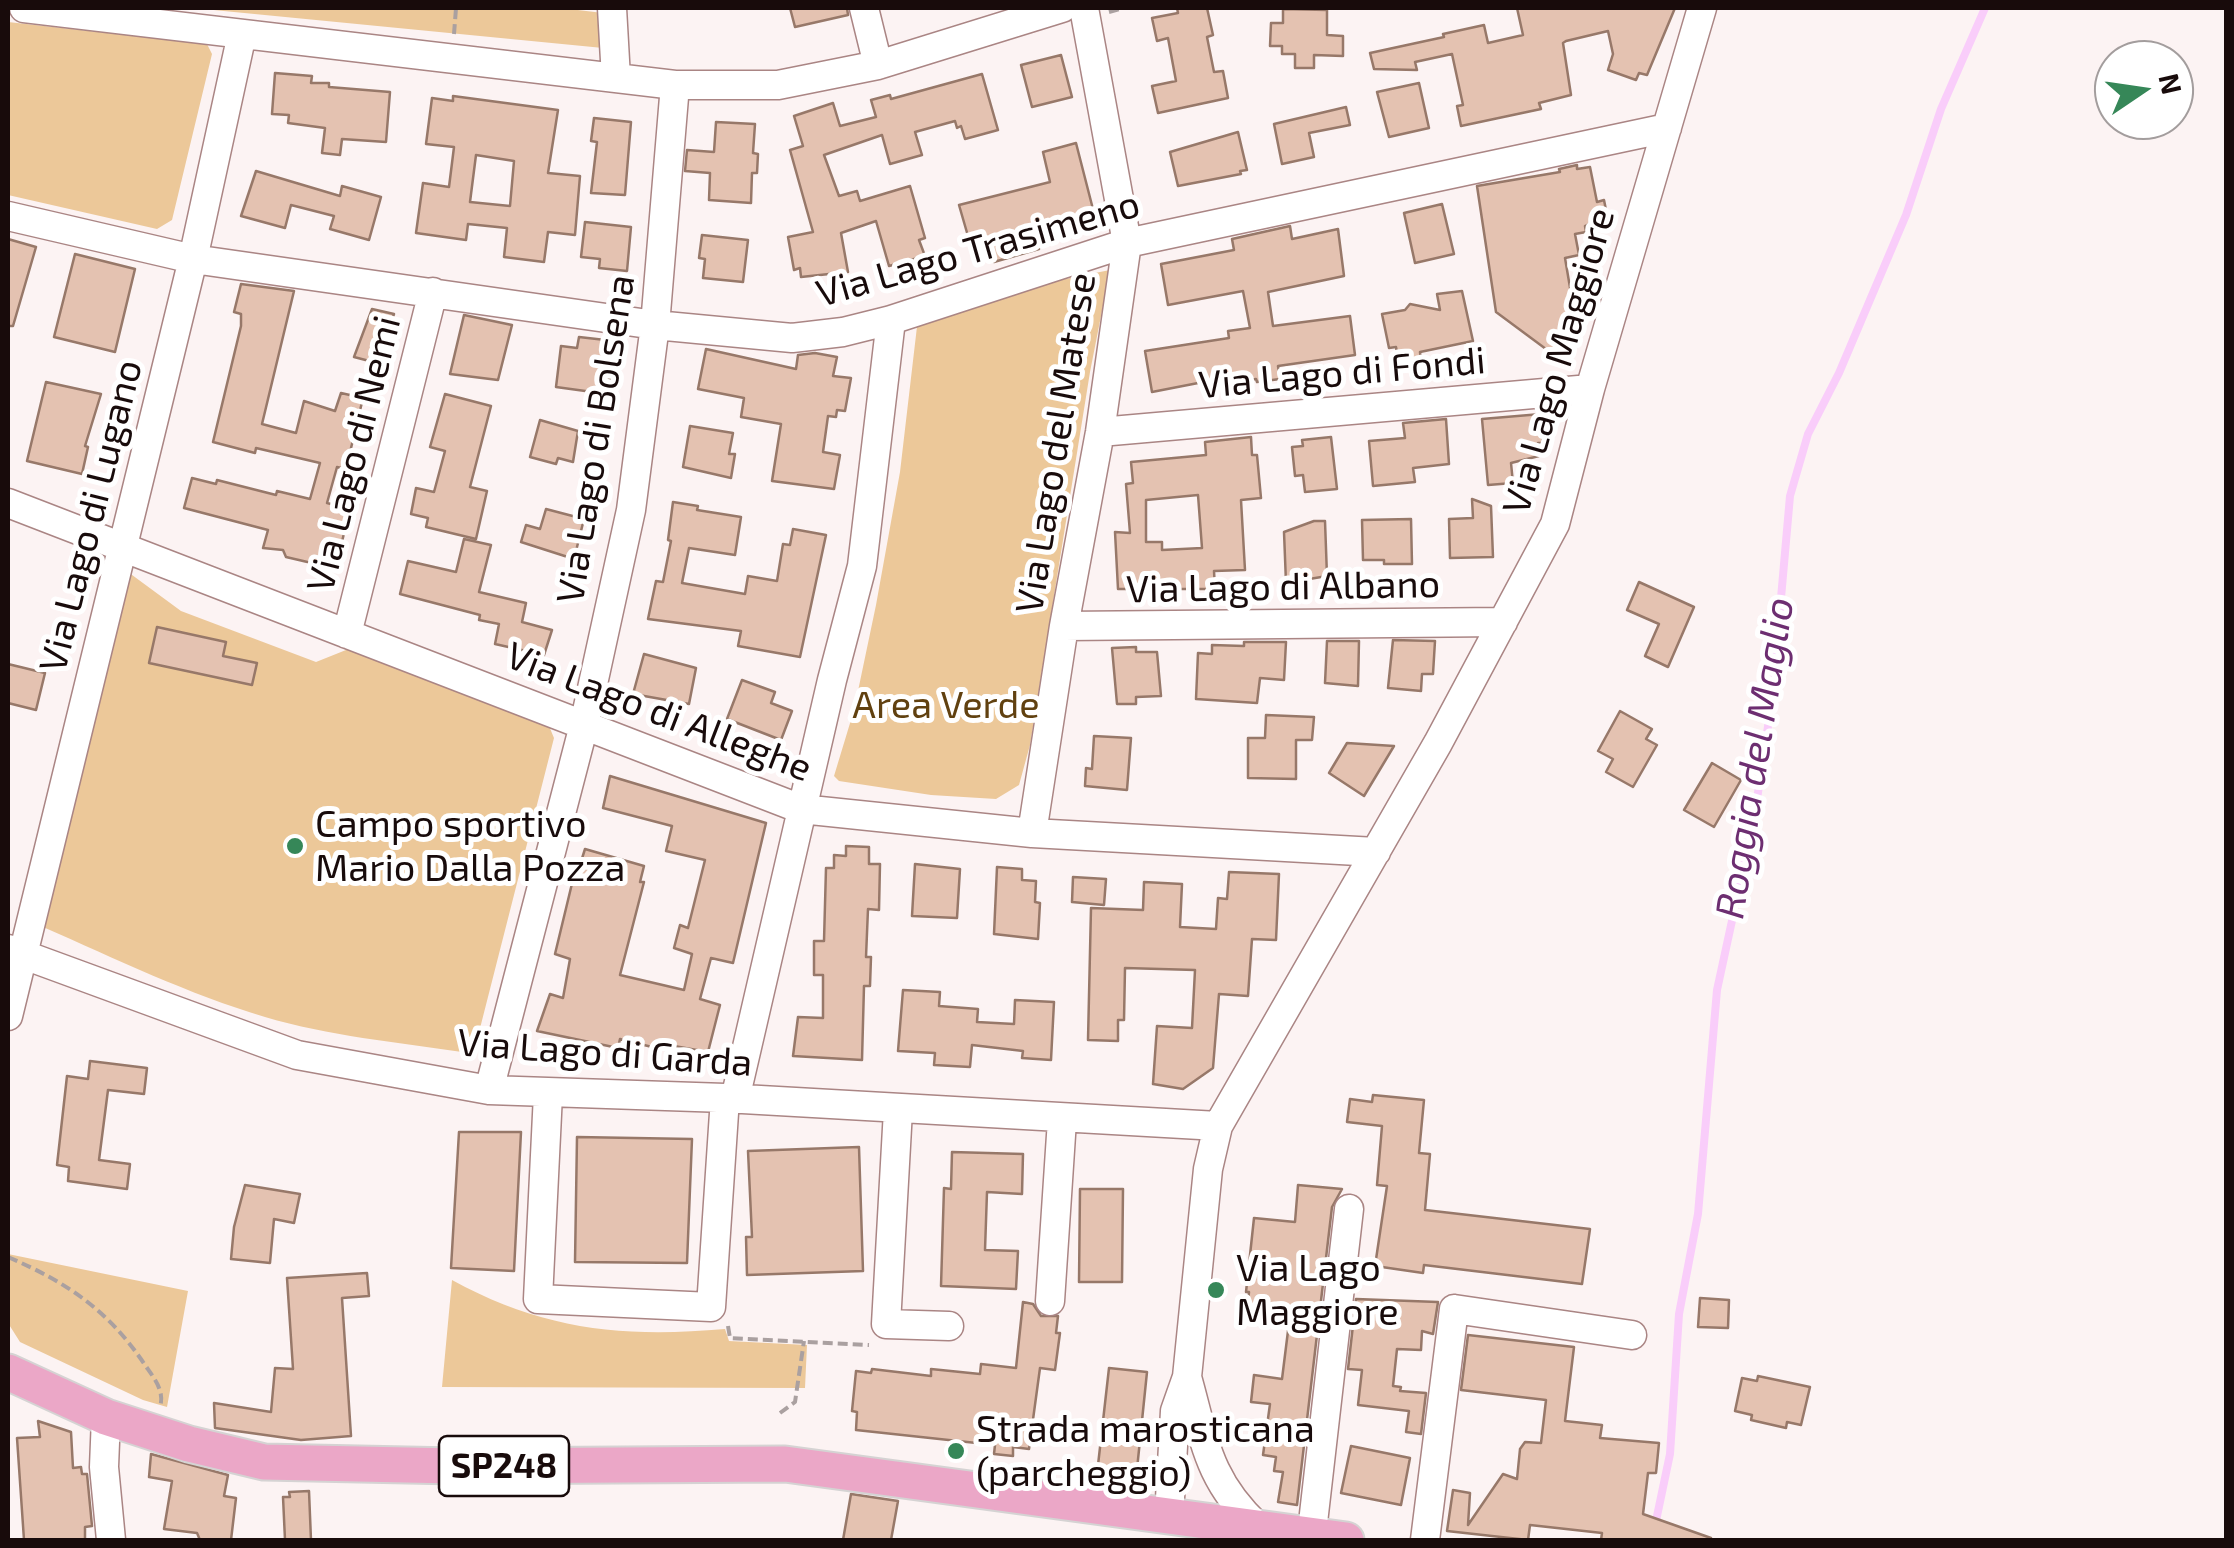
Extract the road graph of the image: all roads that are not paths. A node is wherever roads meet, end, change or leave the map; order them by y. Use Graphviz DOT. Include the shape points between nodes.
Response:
graph roads {
  1 [pos="24,8"];
  2 [pos="612,8"];
  3 [pos="864,8"];
  4 [pos="1062,8"];
  5 [pos="1702,8"];
  6 [pos="1093,11"];
  7 [pos="110,12"];
  8 [pos="242,34"];
  9 [pos="878,65"];
  10 [pos="616,78"];
  11 [pos="675,85"];
  12 [pos="1667,128"];
  13 [pos="8,216"];
  14 [pos="1127,243"];
  15 [pos="193,259"];
  16 [pos="434,292"];
  17 [pos="891,320"];
  18 [pos="655,325"];
  19 [pos="1590,389"];
  20 [pos="1100,432"];
  21 [pos="8,503"];
  22 [pos="121,548"];
  23 [pos="1502,622"];
  24 [pos="1064,626"];
  25 [pos="347,634"];
  26 [pos="584,725"];
  27 [pos="801,809"];
  28 [pos="1032,833"];
  29 [pos="1376,852"];
  30 [pos="15,952"];
  31 [pos="8,1016"];
  32 [pos="489,1090"];
  33 [pos="548,1094"];
  34 [pos="730,1098"];
  35 [pos="898,1110"];
  36 [pos="1062,1120"];
  37 [pos="1218,1126"];
  38 [pos="1348,1209"];
  39 [pos="1050,1300"];
  40 [pos="949,1326"];
  41 [pos="1632,1335"];
  42 [pos="8,1372"];
  43 [pos="1187,1377"];
  44 [pos="106,1417"];
  45 [pos="1169,1516"];
  46 [pos="1258,1527"];
  47 [pos="1323,1539"];
  48 [pos="111,1540"];
  49 [pos="1425,1540"];
  1 -- 7 [label="street"];
  2 -- 10 [label="street"];
  3 -- 9 [label="street"];
  4 -- 9 [label="street"];
  5 -- 12 [label="street, Via Lago Maggiore"];
  6 -- 14 [label="street, Via Lago del Matese"];
  7 -- 8 [label="street"];
  8 -- 10 [label="street"];
  8 -- 15 [label="street, Via Lago di Lugano"];
  9 -- 11 [label="street" via="778,85"];
  10 -- 11 [label="street"];
  11 -- 18 [label="street, Via Lago di Bolsena"];
  12 -- 14 [label="street, Via Lago Trasimeno"];
  12 -- 19 [label="street, Via Lago Maggiore"];
  13 -- 15 [label="street, Via Lago Trasimeno"];
  14 -- 17 [label="street, Via Lago Trasimeno"];
  14 -- 20 [label="street, Via Lago del Matese"];
  15 -- 16 [label="street, Via Lago Trasimeno"];
  15 -- 22 [label="street, Via Lago di Lugano"];
  16 -- 18 [label="street, Via Lago Trasimeno"];
  16 -- 25 [label="street, Via Lago di Nemi"];
  17 -- 18 [label="street, Via Lago Trasimeno" via="792,338"];
  17 -- 27 [label="street" via="862,566"];
  18 -- 26 [label="street, Via Lago di Bolsena" via="631,510"];
  19 -- 20 [label="street, Via Lago di Fondi"];
  19 -- 23 [label="street, Via Lago Maggiore" via="1555,524"];
  20 -- 24 [label="street, Via Lago del Matese"];
  21 -- 22 [label="street, Via Lago di Alleghe"];
  22 -- 25 [label="street, Via Lago di Alleghe"];
  22 -- 30 [label="street, Via Lago di Lugano"];
  23 -- 24 [label="street, Via Lago di Albano"];
  23 -- 29 [label="street, Via Lago Maggiore"];
  24 -- 28 [label="street, Via Lago del Matese"];
  25 -- 26 [label="street, Via Lago di Alleghe"];
  26 -- 27 [label="street, Via Lago di Alleghe"];
  26 -- 32 [label="street, Via Lago di Bolsena"];
  27 -- 28 [label="street, Via Lago di Alleghe"];
  27 -- 34 [label="street"];
  28 -- 29 [label="street, Via Lago di Alleghe"];
  29 -- 37 [label="street, Via Lago Maggiore"];
  30 -- 31 [label="street, Via Lago di Lugano"];
  30 -- 32 [label="street, Via Lago di Garda" via="296,1055"];
  32 -- 33 [label="street, Via Lago di Garda"];
  33 -- 34 [label="street, Via Lago di Garda"];
  33 -- 34 [label="street" via="538,1299 711,1308"];
  34 -- 35 [label="street, Via Lago di Garda"];
  35 -- 36 [label="street, Via Lago di Garda"];
  35 -- 40 [label="street" via="886,1324"];
  36 -- 37 [label="street, Via Lago di Garda"];
  36 -- 39 [label="street"];
  37 -- 43 [label="street, Via Lago Maggiore"];
  38 -- 47 [label="street"];
  41 -- 49 [label="street" via="1454,1309"];
  42 -- 44 [label="main road, SP248"];
  43 -- 45 [label="street, Via Lago Maggiore" via="1175,1411"];
  43 -- 46 [label="street, Via Lago Maggiore" via="1209,1461 1226,1494"];
  44 -- 45 [label="main road, SP248" via="264,1462 785,1464"];
  44 -- 48 [label="street"];
  45 -- 46 [label="main road, SP248"];
  46 -- 47 [label="main road, SP248"];
}
